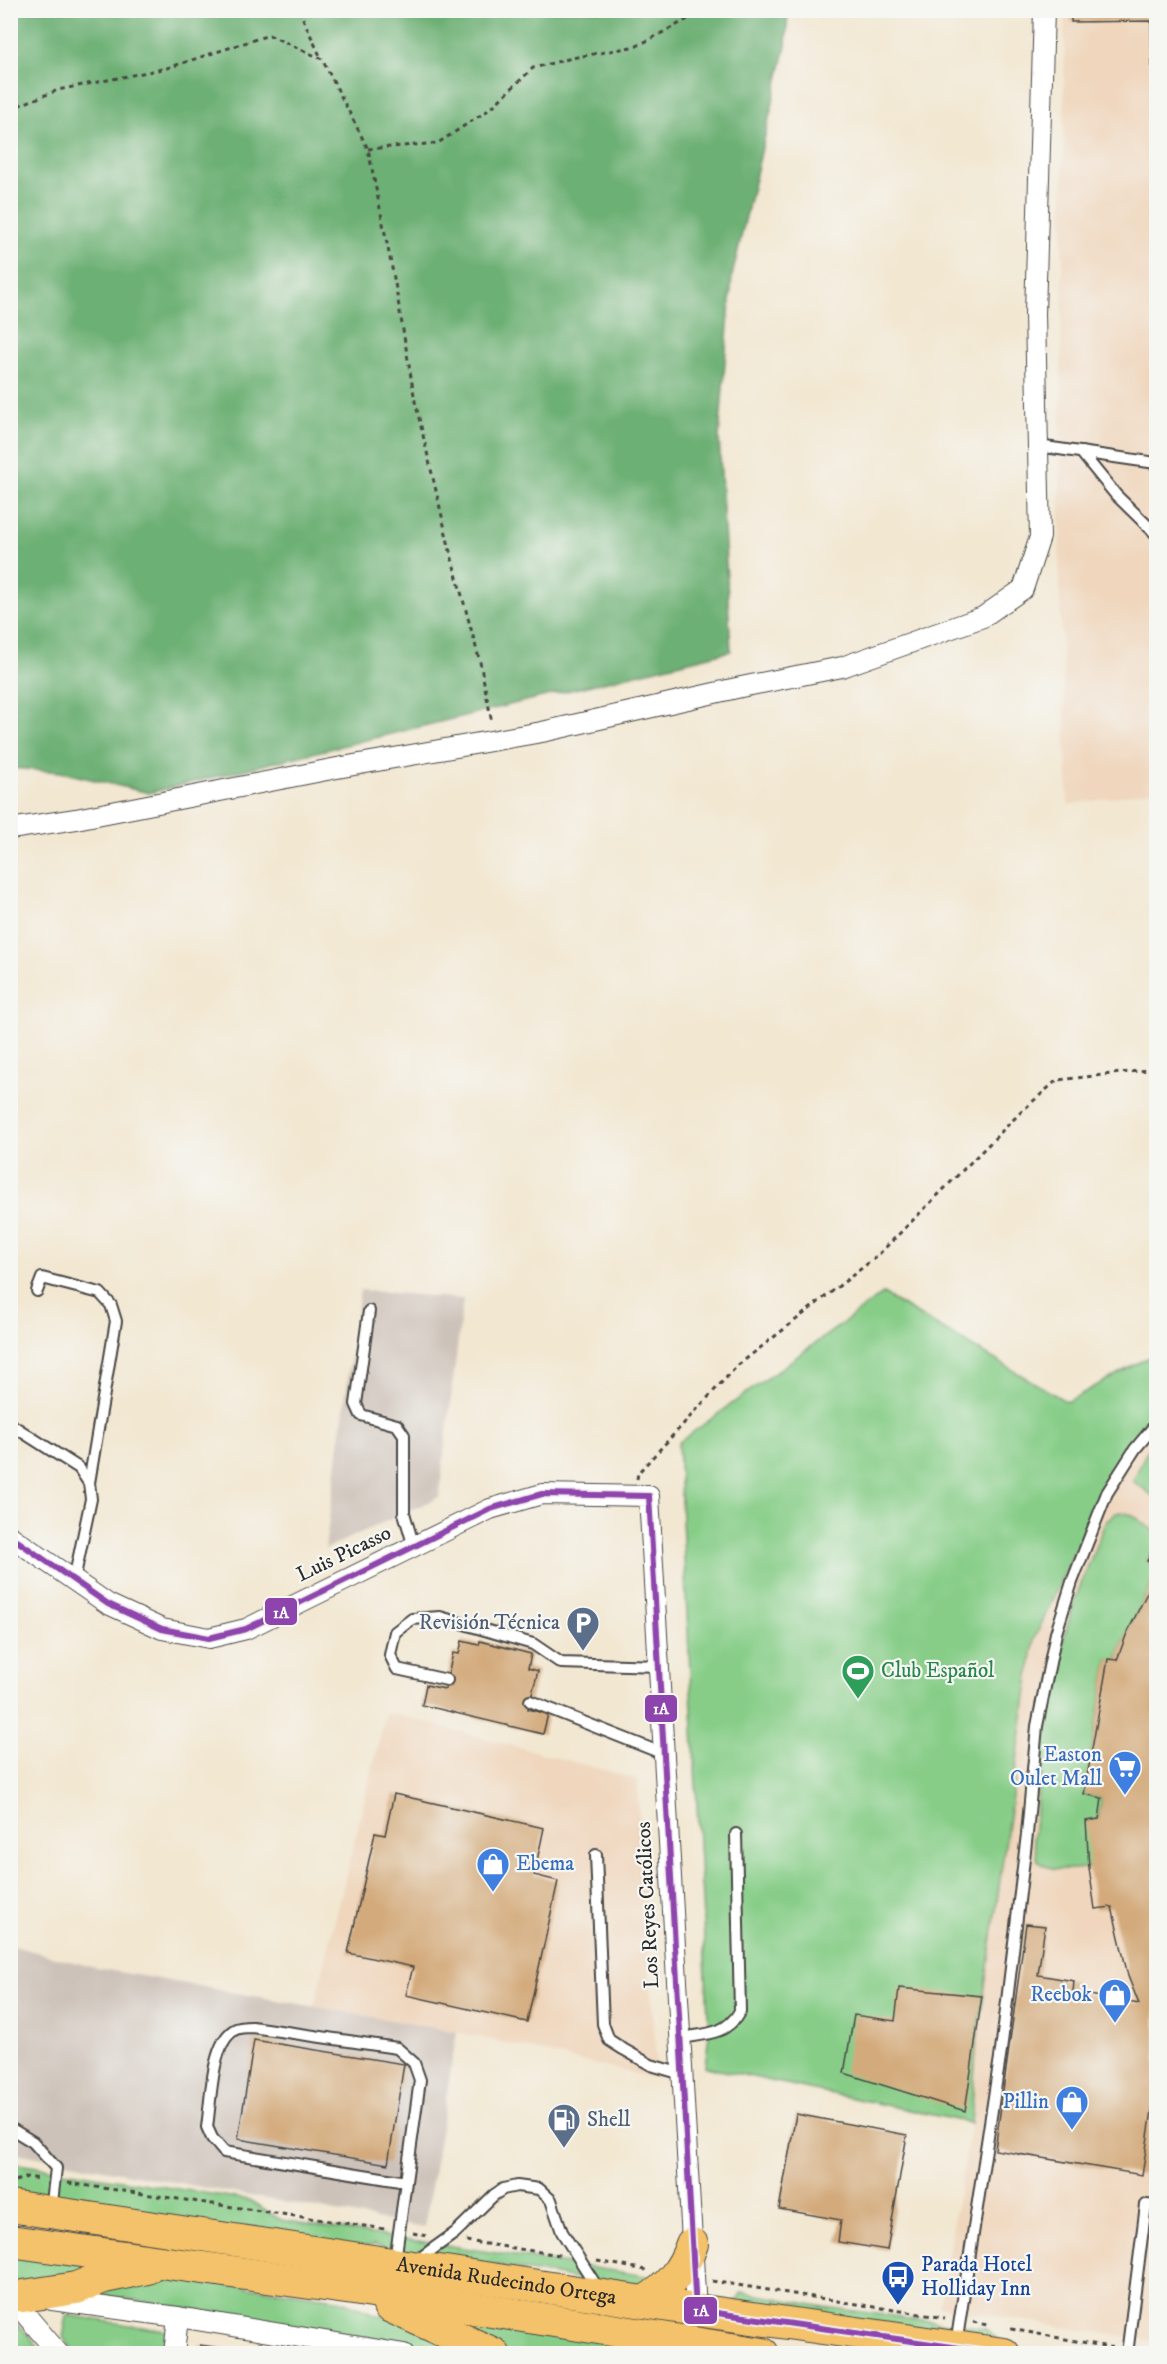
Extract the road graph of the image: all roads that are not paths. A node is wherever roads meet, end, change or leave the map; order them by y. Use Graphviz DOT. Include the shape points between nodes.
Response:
graph roads {
  1 [pos="1044,10"];
  2 [pos="1038,446"];
  3 [pos="1081,452"];
  4 [pos="1156,463"];
  5 [pos="1156,534"];
  6 [pos="10,829"];
  7 [pos="37,1291"];
  8 [pos="369,1311"];
  9 [pos="10,1424"];
  10 [pos="1156,1424"];
  11 [pos="89,1483"];
  12 [pos="649,1496"];
  13 [pos="10,1536"];
  14 [pos="414,1546"];
  15 [pos="74,1580"];
  16 [pos="659,1666"];
  17 [pos="447,1680"];
  18 [pos="530,1701"];
  19 [pos="664,1754"];
  20 [pos="736,1834"];
  21 [pos="596,1855"];
  22 [pos="680,2038"];
  23 [pos="682,2074"];
  24 [pos="10,2128"];
  25 [pos="406,2182"];
  26 [pos="10,2206"];
  27 [pos="1156,2206"];
  28 [pos="51,2212"];
  29 [pos="104,2221"];
  30 [pos="10,2241"];
  31 [pos="692,2244"];
  32 [pos="56,2247"];
  33 [pos="181,2265"];
  34 [pos="401,2266"];
  35 [pos="352,2289"];
  36 [pos="17,2296"];
  37 [pos="602,2296"];
  38 [pos="644,2302"];
  39 [pos="696,2310"];
  40 [pos="178,2317"];
  41 [pos="956,2347"];
  42 [pos="695,2348"];
  43 [pos="749,2351"];
  44 [pos="59,2354"];
  45 [pos="174,2354"];
  46 [pos="404,2354"];
  47 [pos="494,2354"];
  48 [pos="1004,2354"];
  49 [pos="1127,2354"];
  1 -- 2 [label="street" via="1035,314"];
  2 -- 3 [label="lane"];
  2 -- 6 [label="street" via="1040,537 1023,589 982,617 842,668 542,732"];
  3 -- 4 [label="lane"];
  3 -- 5 [label="lane" via="1116,495"];
  7 -- 11 [label="lane" via="42,1278 100,1293 111,1305 116,1321"];
  8 -- 14 [label="lane" via="356,1404 361,1415 397,1425 404,1435 404,1513"];
  9 -- 11 [label="lane" via="79,1468"];
  10 -- 41 [label="lane" via="1107,1493 1056,1633 1037,1726 1001,2051"];
  11 -- 15 [label="lane" via="91,1499"];
  12 -- 14 [label="street, Luis Picasso" via="542,1494 490,1509"];
  12 -- 16 [label="street, Los Reyes Católicos"];
  13 -- 15 [label="street, Luis Picasso"];
  14 -- 15 [label="street, Luis Picasso" via="246,1629 209,1638 162,1629 108,1604"];
  16 -- 17 [label="lane" via="561,1663 533,1644 440,1617 412,1619 395,1632 390,1655 398,1669"];
  16 -- 19 [label="street, Los Reyes Católicos"];
  18 -- 19 [label="lane"];
  19 -- 22 [label="street, Los Reyes Católicos"];
  20 -- 22 [label="lane" via="740,2011 722,2031"];
  21 -- 23 [label="lane" via="603,2024 609,2040 644,2061"];
  22 -- 23 [label="street, Los Reyes Católicos"];
  23 -- 31 [label="street, Los Reyes Católicos"];
  24 -- 28 [label="lane" via="33,2142 56,2168"];
  25 -- 25 [label="lane" via="420,2080 414,2063 397,2048 252,2027 235,2029 226,2038 218,2050 207,2127 224,2152"];
  25 -- 34 [label="lane"];
  26 -- 28 [label="main road, Avenida Rudecindo Ortega"];
  27 -- 49 [label="lane" via="1146,2205"];
  28 -- 29 [label="main road, Avenida Rudecindo Ortega"];
  29 -- 32 [label="main road" via="83,2228"];
  29 -- 34 [label="main road, Avenida Rudecindo Ortega"];
  30 -- 32 [label="main road, Avenida Rudecindo Ortega"];
  31 -- 38 [label="main road" via="668,2286"];
  31 -- 39 [label="street, Los Reyes Católicos"];
  32 -- 33 [label="main road, Avenida Rudecindo Ortega"];
  32 -- 36 [label="main road"];
  33 -- 35 [label="main road, Avenida Rudecindo Ortega"];
  33 -- 36 [label="main road" via="128,2270 76,2288"];
  34 -- 37 [label="main road, Avenida Rudecindo Ortega"];
  34 -- 37 [label="lane" via="455,2233 503,2189 539,2189 551,2200 562,2232"];
  35 -- 42 [label="main road, Avenida Rudecindo Ortega"];
  35 -- 47 [label="main road"];
  36 -- 40 [label="street"];
  36 -- 44 [label="street" via="20,2308"];
  37 -- 38 [label="main road, Avenida Rudecindo Ortega"];
  38 -- 39 [label="main road, Avenida Rudecindo Ortega"];
  39 -- 41 [label="main road, Avenida Rudecindo Ortega"];
  39 -- 42 [label="main road"];
  39 -- 43 [label="main road" via="711,2336"];
  40 -- 45 [label="street"];
  40 -- 46 [label="street"];
  41 -- 48 [label="main road, Avenida Rudecindo Ortega"];
  42 -- 43 [label="main road, Avenida Rudecindo Ortega"];
}
